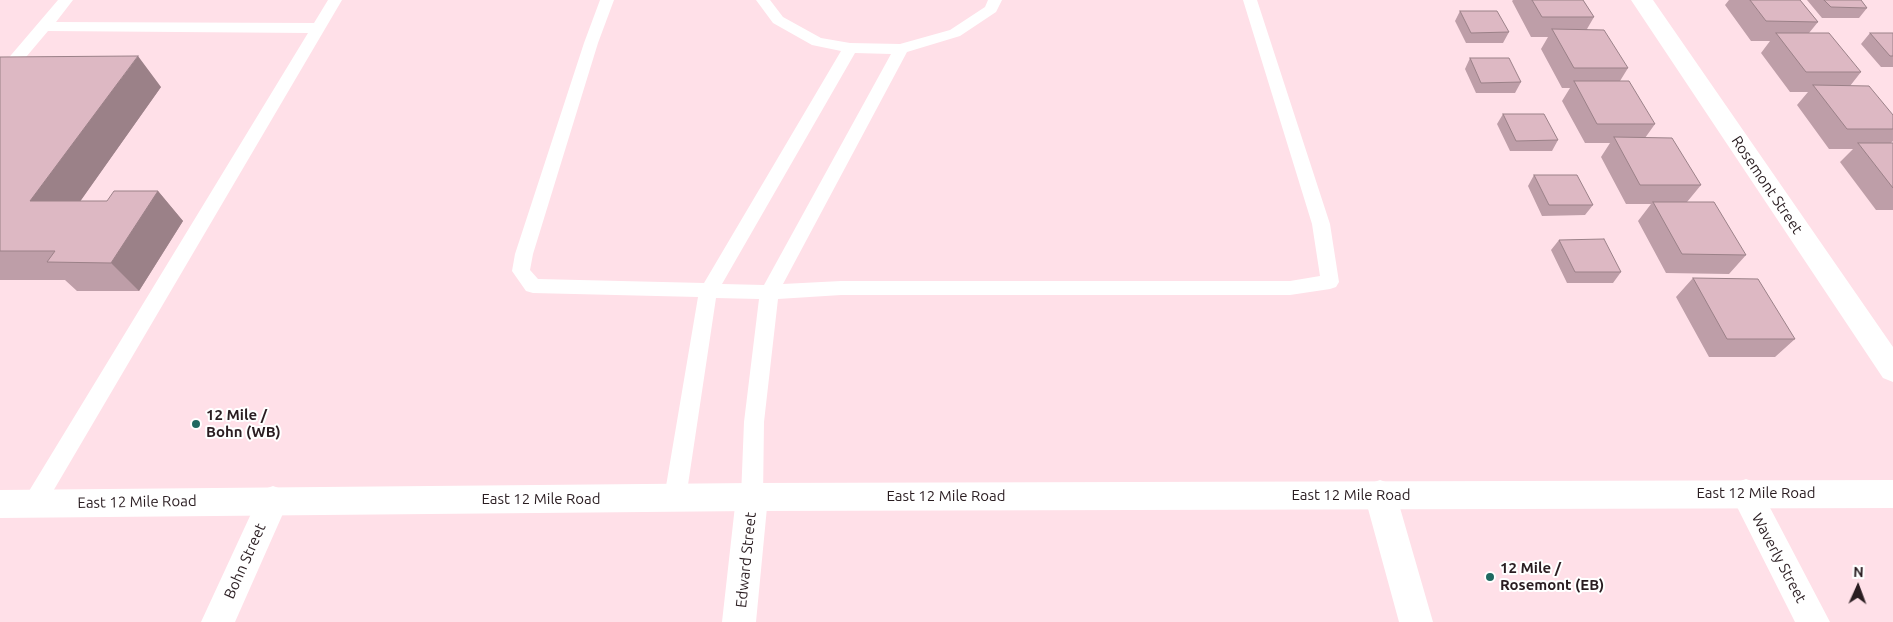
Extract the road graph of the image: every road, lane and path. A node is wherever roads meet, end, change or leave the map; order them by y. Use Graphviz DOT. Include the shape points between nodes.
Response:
graph roads {
  1 [pos="66,0"];
  2 [pos="335,0"];
  3 [pos="608,0"];
  4 [pos="763,0"];
  5 [pos="995,0"];
  6 [pos="1250,0"];
  7 [pos="1642,0"];
  8 [pos="44,26"];
  9 [pos="318,28"];
  10 [pos="850,48"];
  11 [pos="901,49"];
  12 [pos="0,78"];
  13 [pos="708,292"];
  14 [pos="769,292"];
  15 [pos="1893,370"];
  16 [pos="1746,493"];
  17 [pos="1380,494"];
  18 [pos="1893,494"];
  19 [pos="752,497"];
  20 [pos="675,498"];
  21 [pos="273,500"];
  22 [pos="34,503"];
  23 [pos="0,504"];
  24 [pos="218,622"];
  25 [pos="739,622"];
  26 [pos="1416,622"];
  27 [pos="1813,622"];
  1 -- 8 [label="lane"];
  2 -- 9 [label="lane"];
  3 -- 13 [label="lane" via="538,208 521,271 533,286"];
  4 -- 10 [label="lane" via="778,20 817,42"];
  5 -- 11 [label="lane" via="991,9 955,33"];
  6 -- 14 [label="lane" via="1321,224 1330,282 1290,288 841,288"];
  7 -- 15 [label="main road, Rosemont Street"];
  8 -- 9 [label="lane"];
  8 -- 12 [label="lane"];
  9 -- 22 [label="lane"];
  10 -- 11 [label="lane"];
  10 -- 13 [label="lane"];
  11 -- 14 [label="lane"];
  13 -- 14 [label="lane"];
  13 -- 20 [label="lane"];
  14 -- 19 [label="lane" via="754,422"];
  16 -- 17 [label="main road, East 12 Mile Road"];
  16 -- 18 [label="main road, East 12 Mile Road"];
  16 -- 27 [label="main road, Waverly Street"];
  17 -- 19 [label="main road, East 12 Mile Road"];
  17 -- 26 [label="main road"];
  19 -- 20 [label="main road, East 12 Mile Road"];
  19 -- 25 [label="main road, Edward Street"];
  20 -- 21 [label="main road, East 12 Mile Road"];
  21 -- 22 [label="main road, East 12 Mile Road"];
  21 -- 24 [label="main road, Bohn Street"];
  22 -- 23 [label="main road, East 12 Mile Road"];
}
